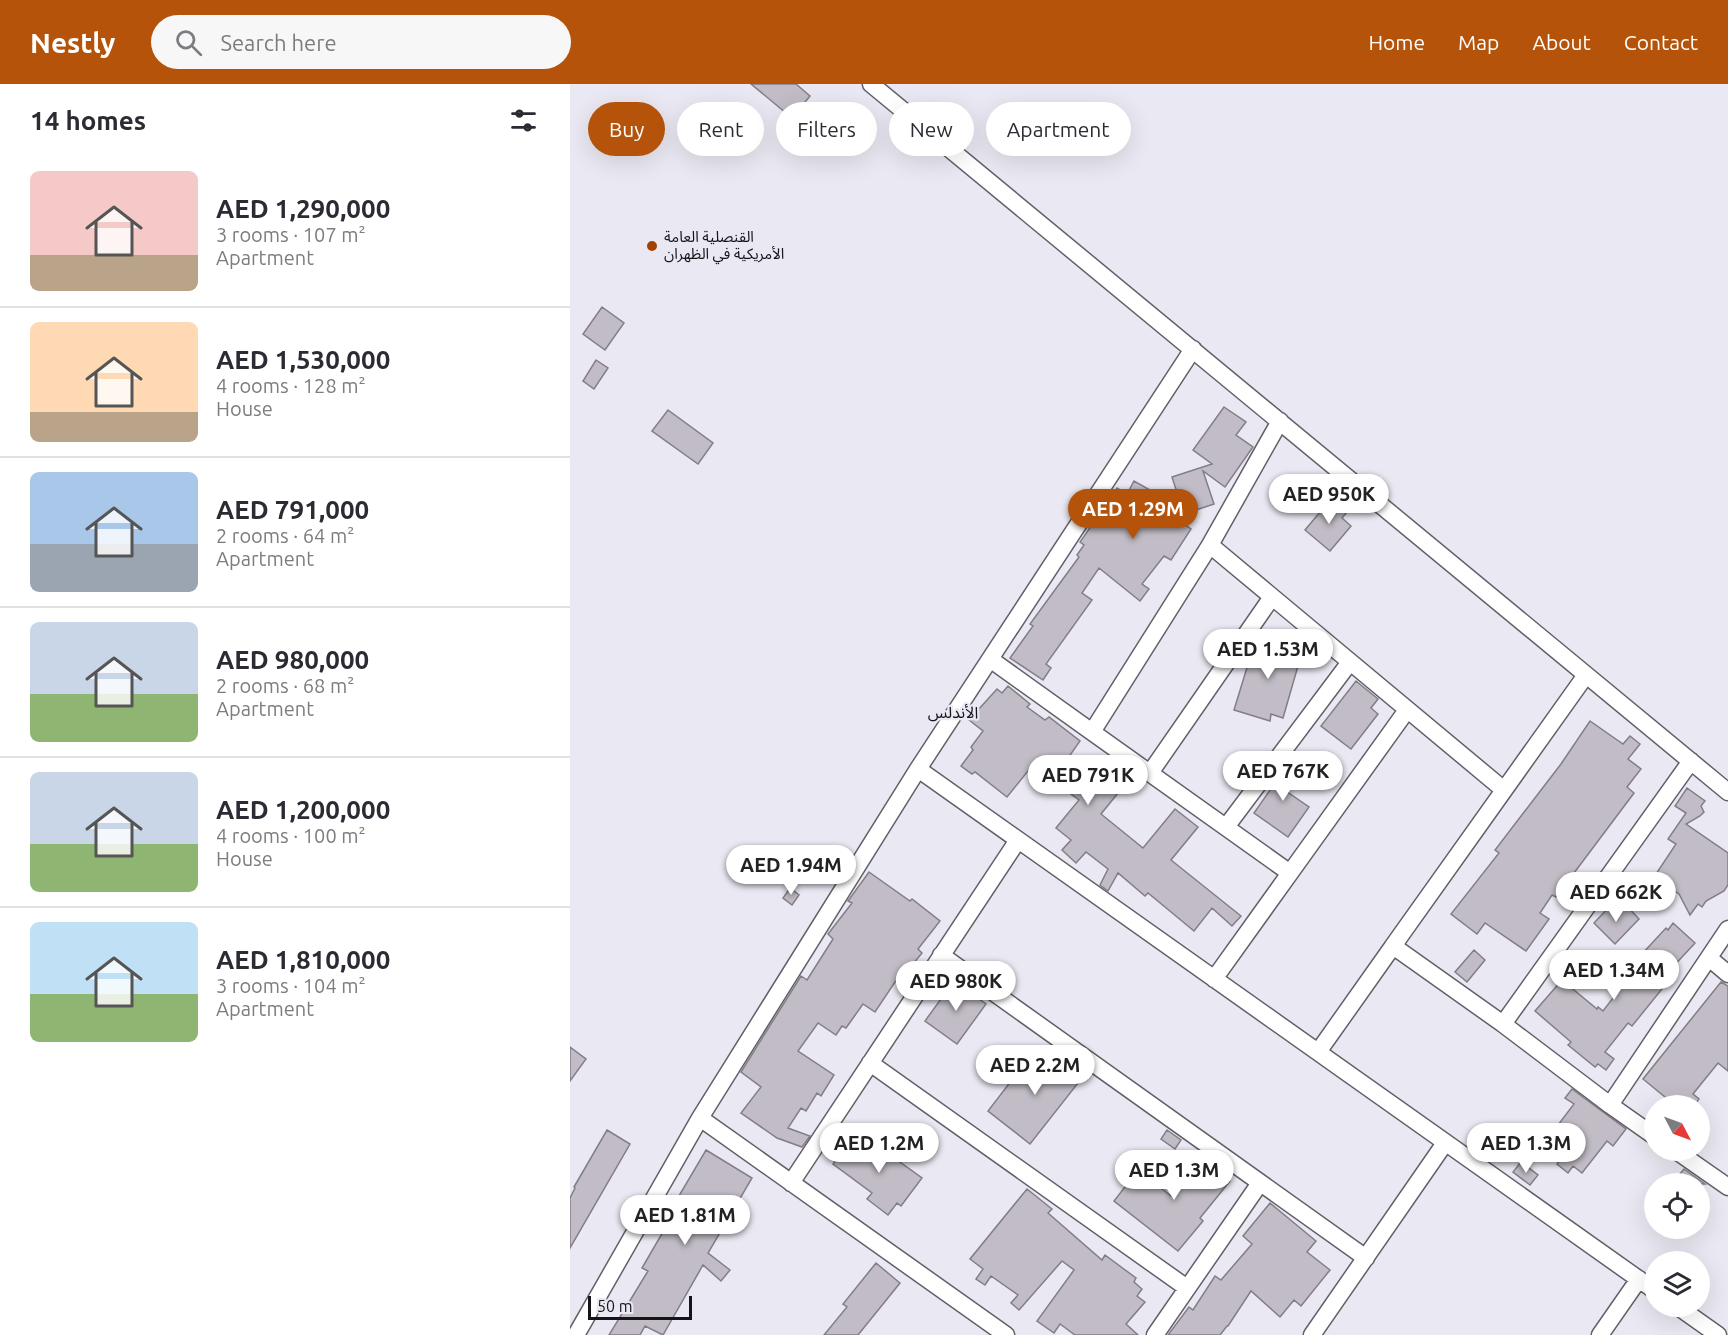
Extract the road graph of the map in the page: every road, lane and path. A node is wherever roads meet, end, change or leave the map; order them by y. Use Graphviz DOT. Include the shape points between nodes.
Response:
graph roads {
  1 [pos="871,84"];
  2 [pos="1193,349"];
  3 [pos="1280,421"];
  4 [pos="1210,545"];
  5 [pos="1272,597"];
  6 [pos="990,659"];
  7 [pos="1350,662"];
  8 [pos="1587,675"];
  9 [pos="1407,710"];
  10 [pos="1092,732"];
  11 [pos="1691,761"];
  12 [pos="918,769"];
  13 [pos="1150,773"];
  14 [pos="1504,790"];
  15 [pos="1728,792"];
  16 [pos="1226,827"];
  17 [pos="1018,840"];
  18 [pos="1290,873"];
  19 [pos="1728,929"];
  20 [pos="1393,946"];
  21 [pos="941,955"];
  22 [pos="1709,958"];
  23 [pos="1728,974"];
  24 [pos="1214,979"];
  25 [pos="1503,1024"];
  26 [pos="1318,1052"];
  27 [pos="870,1063"];
  28 [pos="1610,1105"];
  29 [pos="700,1118"];
  30 [pos="1644,1129"];
  31 [pos="1445,1143"];
  32 [pos="1690,1161"];
  33 [pos="791,1182"];
  34 [pos="1260,1183"];
  35 [pos="1728,1188"];
  36 [pos="1365,1258"];
  37 [pos="1639,1280"];
  38 [pos="1644,1283"];
  39 [pos="1187,1288"];
  40 [pos="1693,1317"];
  41 [pos="576,1335"];
  42 [pos="1006,1335"];
  43 [pos="1155,1335"];
  44 [pos="1312,1335"];
  45 [pos="1600,1335"];
  46 [pos="1718,1335"];
  1 -- 2 [label="street"];
  2 -- 3 [label="street"];
  2 -- 6 [label="street"];
  3 -- 4 [label="street"];
  3 -- 8 [label="street"];
  4 -- 5 [label="street"];
  4 -- 10 [label="street"];
  5 -- 7 [label="street"];
  5 -- 13 [label="street"];
  6 -- 10 [label="street"];
  6 -- 12 [label="street"];
  7 -- 9 [label="street"];
  7 -- 16 [label="street"];
  8 -- 11 [label="street"];
  8 -- 14 [label="street"];
  9 -- 14 [label="street"];
  9 -- 18 [label="street"];
  10 -- 13 [label="street"];
  11 -- 15 [label="street"];
  11 -- 25 [label="street"];
  12 -- 17 [label="street"];
  12 -- 29 [label="street"];
  13 -- 16 [label="street"];
  14 -- 20 [label="street"];
  16 -- 18 [label="street"];
  17 -- 21 [label="street"];
  17 -- 24 [label="street"];
  18 -- 24 [label="street"];
  19 -- 22 [label="street"];
  20 -- 25 [label="street"];
  20 -- 26 [label="street"];
  21 -- 27 [label="street"];
  21 -- 34 [label="street"];
  22 -- 23 [label="street"];
  22 -- 28 [label="street"];
  24 -- 26 [label="street"];
  25 -- 28 [label="street"];
  26 -- 31 [label="street"];
  27 -- 33 [label="street"];
  27 -- 39 [label="street"];
  28 -- 30 [label="street"];
  29 -- 33 [label="street"];
  29 -- 41 [label="street"];
  31 -- 36 [label="street"];
  31 -- 37 [label="street"];
  32 -- 35 [label="street"];
  33 -- 42 [label="street"];
  34 -- 36 [label="street"];
  34 -- 39 [label="street"];
  36 -- 44 [label="street"];
  37 -- 38 [label="street"];
  37 -- 45 [label="street"];
  39 -- 43 [label="street"];
  40 -- 46 [label="street"];
}
